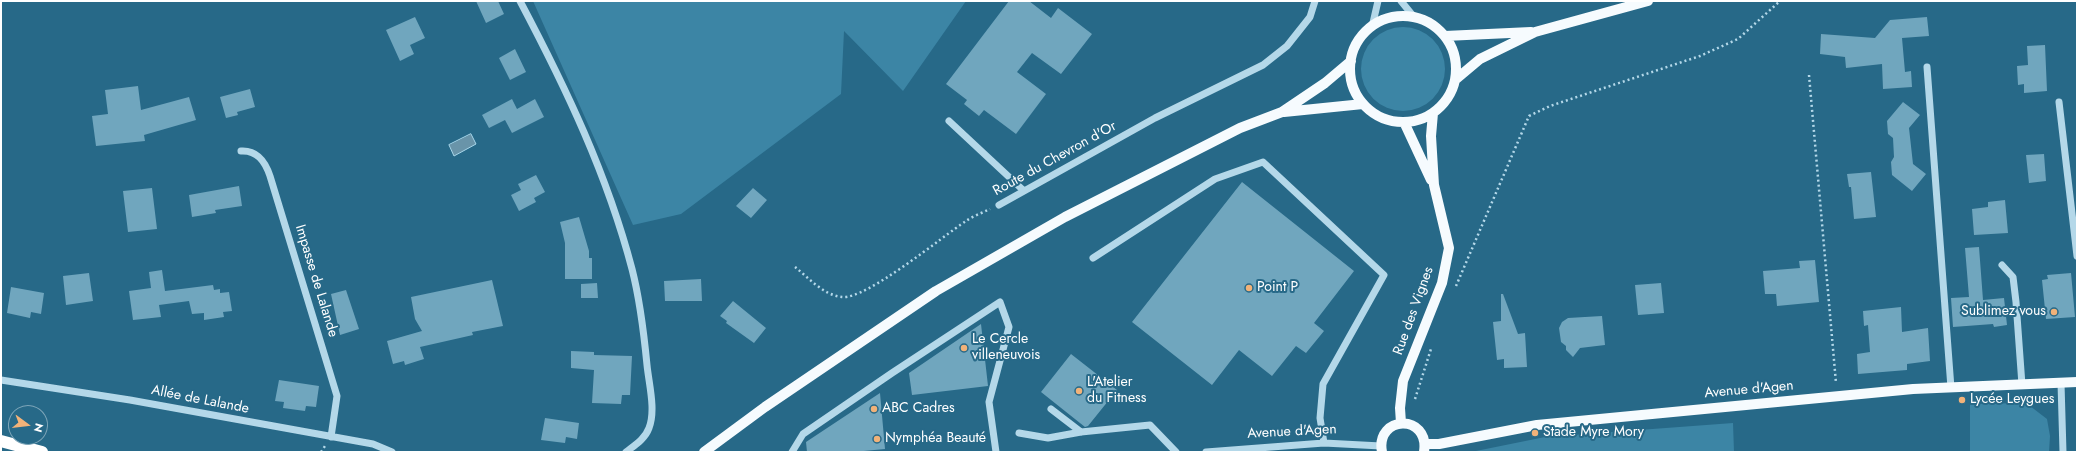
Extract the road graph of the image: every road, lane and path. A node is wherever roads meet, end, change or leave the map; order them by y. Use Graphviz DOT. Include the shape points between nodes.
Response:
graph roads {
  1 [pos="520,1"];
  2 [pos="1315,1"];
  3 [pos="1378,1"];
  4 [pos="1401,1"];
  5 [pos="1648,1"];
  6 [pos="1780,1"];
  7 [pos="1414,17"];
  8 [pos="1372,27"];
  9 [pos="1534,32"];
  10 [pos="1445,36"];
  11 [pos="1351,60"];
  12 [pos="1927,67"];
  13 [pos="1809,75"];
  14 [pos="1455,80"];
  15 [pos="2059,102"];
  16 [pos="1363,104"];
  17 [pos="1282,112"];
  18 [pos="1433,113"];
  19 [pos="949,121"];
  20 [pos="1404,122"];
  21 [pos="241,151"];
  22 [pos="1434,185"];
  23 [pos="1023,190"];
  24 [pos="999,204"];
  25 [pos="2077,256"];
  26 [pos="1093,258"];
  27 [pos="2002,265"];
  28 [pos="795,267"];
  29 [pos="1454,290"];
  30 [pos="1432,345"];
  31 [pos="1,380"];
  32 [pos="2077,382"];
  33 [pos="2061,383"];
  34 [pos="2022,385"];
  35 [pos="1951,388"];
  36 [pos="1837,396"];
  37 [pos="1400,408"];
  38 [pos="1051,409"];
  39 [pos="1401,423"];
  40 [pos="1081,432"];
  41 [pos="1019,433"];
  42 [pos="331,437"];
  43 [pos="1,441"];
  44 [pos="1324,443"];
  45 [pos="1302,444"];
  46 [pos="1425,448"];
  47 [pos="1381,449"];
  48 [pos="42,452"];
  49 [pos="392,452"];
  50 [pos="626,452"];
  51 [pos="704,452"];
  52 [pos="792,452"];
  53 [pos="996,452"];
  54 [pos="1176,452"];
  55 [pos="1206,452"];
  56 [pos="1302,452"];
  57 [pos="2064,452"];
  1 -- 50 [label="street" via="563,84 602,175 632,270 644,338 652,415 649,430 641,441"];
  2 -- 23 [label="street, Route du Chevron d'Or" via="1310,17 1287,46 1263,65 1155,118"];
  3 -- 8 [label="street"];
  4 -- 7 [label="street"];
  5 -- 9 [label="main road"];
  6 -- 29 [label="path" via="1738,39 1700,56 1550,106 1529,116"];
  7 -- 8 [label="main road" via="1392,18"];
  7 -- 10 [label="main road" via="1436,27"];
  8 -- 11 [label="main road" via="1362,36"];
  9 -- 10 [label="main road"];
  9 -- 14 [label="main road" via="1480,59"];
  10 -- 14 [label="main road" via="1453,50"];
  11 -- 16 [label="main road" via="1351,76 1355,91"];
  11 -- 17 [label="main road" via="1325,84"];
  12 -- 35 [label="street"];
  13 -- 36 [label="path"];
  14 -- 18 [label="main road" via="1447,98"];
  15 -- 25 [label="street"];
  16 -- 17 [label="main road"];
  16 -- 20 [label="main road" via="1374,114 1388,120"];
  17 -- 51 [label="main road" via="1240,128 1065,217 936,291 765,407"];
  18 -- 20 [label="main road" via="1419,120"];
  18 -- 22 [label="main road, Rue des Vignes" via="1431,136"];
  19 -- 23 [label="street"];
  20 -- 22 [label="main road, Rue des Vignes"];
  21 -- 42 [label="street, Impasse de Lalande" via="249,150 258,155 270,176 337,396"];
  22 -- 37 [label="main road, Rue des Vignes" via="1449,248 1442,283 1403,382"];
  23 -- 24 [label="street, Route du Chevron d'Or"];
  24 -- 28 [label="path, Route du Chevron d'Or" via="967,220 880,282 844,298 828,294"];
  26 -- 44 [label="street" via="1215,179 1262,162 1384,275 1323,384 1320,418"];
  27 -- 34 [label="street" via="2013,276"];
  30 -- 37 [label="path" via="1414,407"];
  31 -- 42 [label="street, Allée de Lalande" via="130,400"];
  32 -- 33 [label="main road, Avenue d'Agen"];
  33 -- 34 [label="main road, Avenue d'Agen"];
  33 -- 57 [label="street"];
  34 -- 35 [label="main road, Avenue d'Agen"];
  35 -- 36 [label="main road, Avenue d'Agen"];
  36 -- 46 [label="main road, Avenue d'Agen" via="1537,425"];
  37 -- 39 [label="main road, Rue des Vignes"];
  38 -- 40 [label="street"];
  39 -- 46 [label="main road" via="1420,431"];
  39 -- 47 [label="main road" via="1384,433"];
  40 -- 41 [label="street" via="1048,438"];
  40 -- 54 [label="street" via="1150,425"];
  42 -- 49 [label="street, Allée de Lalande" via="373,444"];
  43 -- 48 [label="highway"];
  44 -- 45 [label="street, Avenue d'Agen"];
  44 -- 47 [label="street, Avenue d'Agen"];
  45 -- 55 [label="street, Avenue d'Agen"];
  45 -- 56 [label="street"];
  52 -- 53 [label="street" via="803,434 1000,302 1009,327 989,402"];
}
